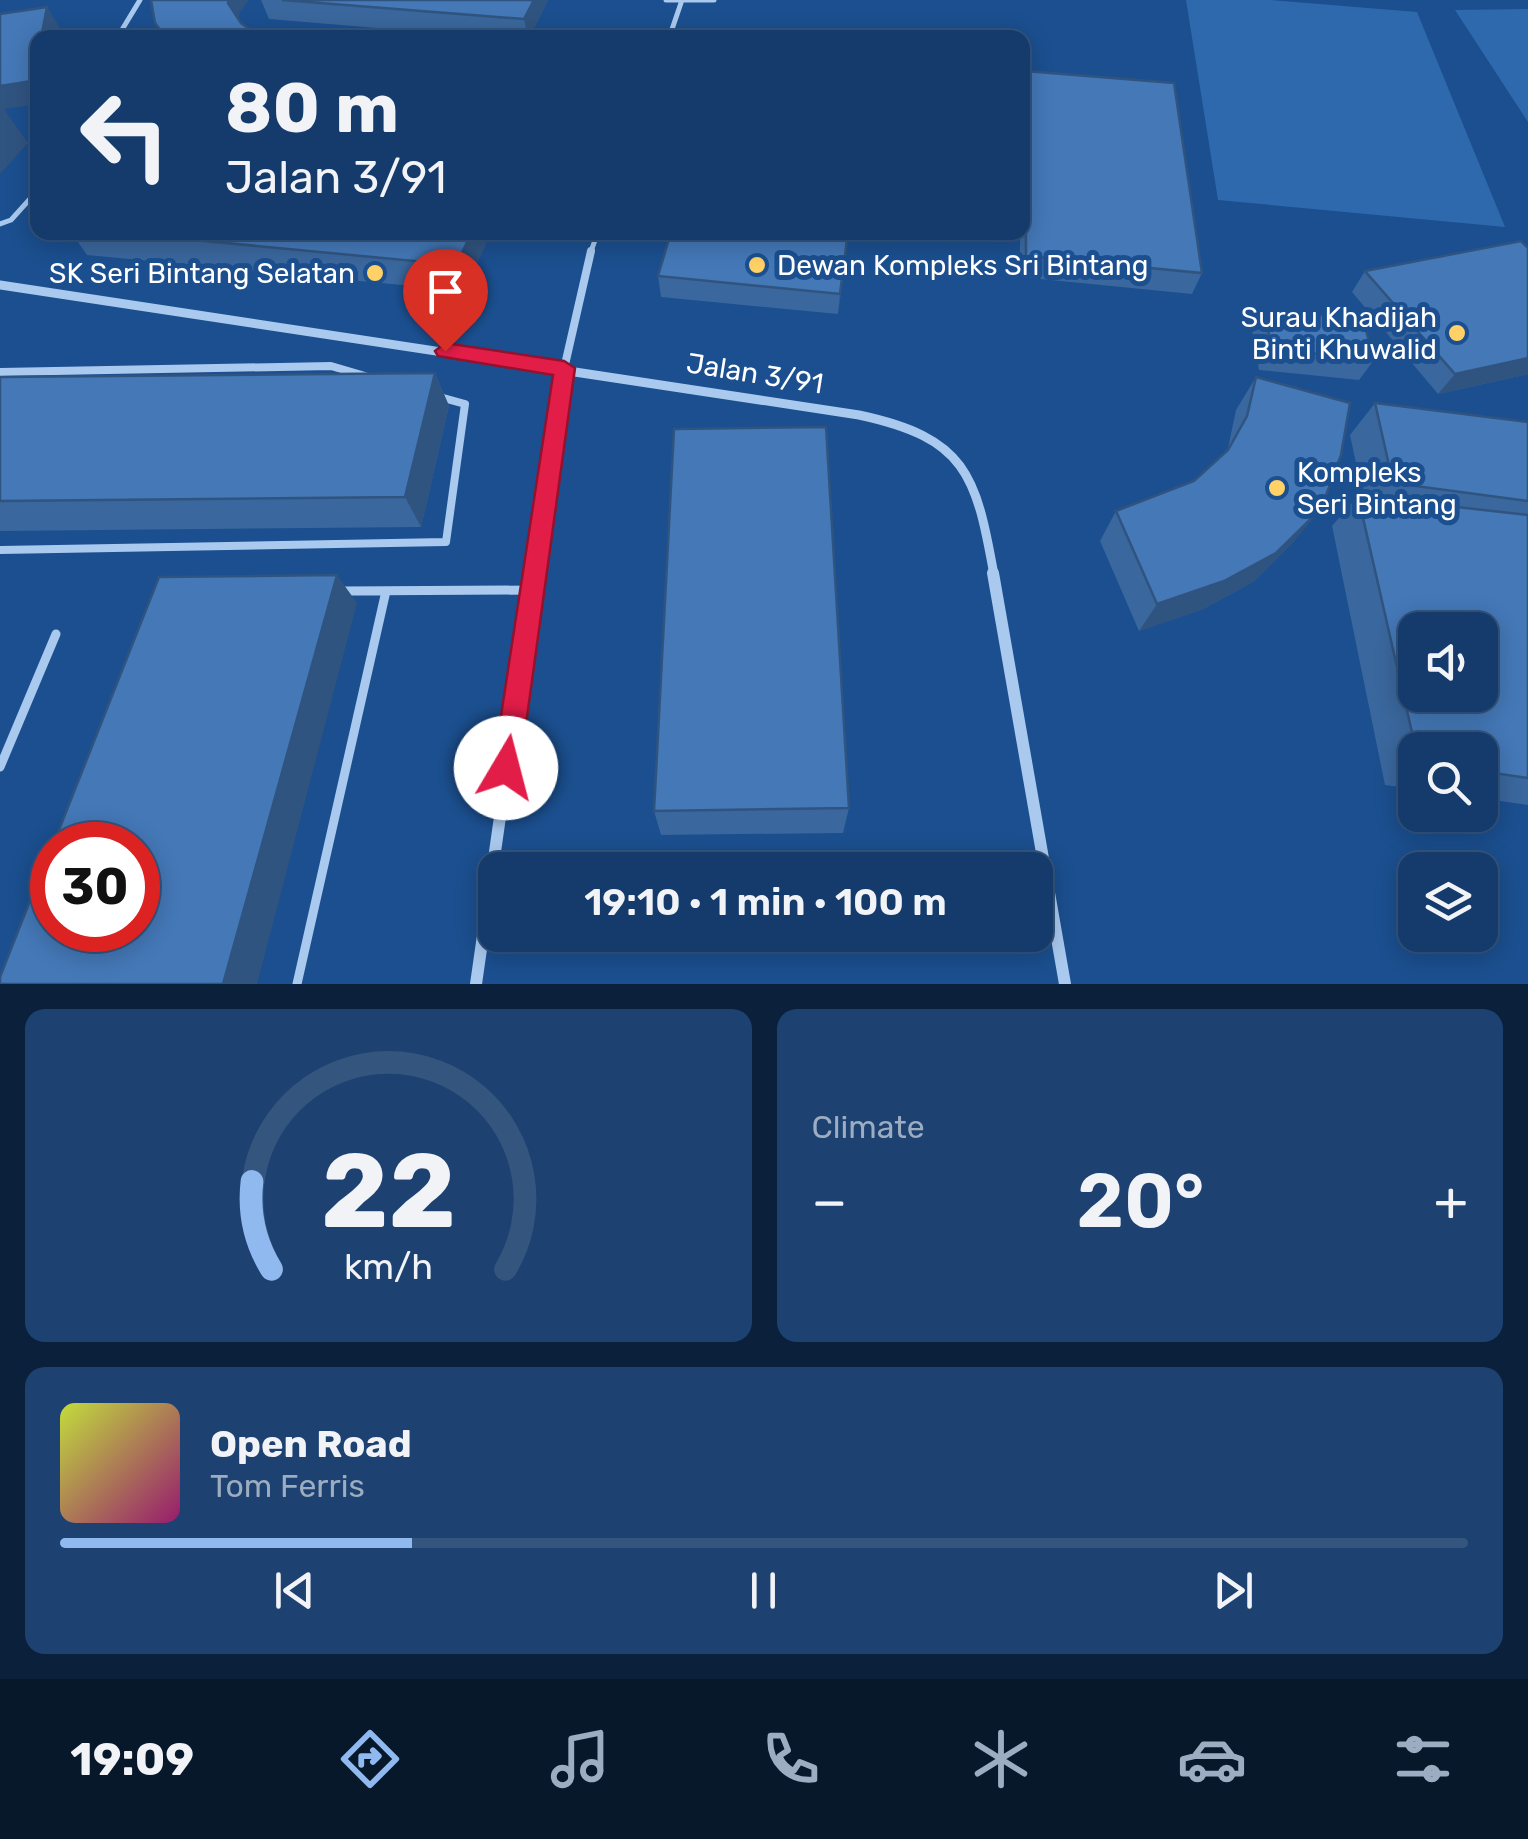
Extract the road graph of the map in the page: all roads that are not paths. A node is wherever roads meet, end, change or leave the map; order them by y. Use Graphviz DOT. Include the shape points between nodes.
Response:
graph roads {
  1 [pos="140,0"];
  2 [pos="666,0"];
  3 [pos="714,0"];
  4 [pos="681,3"];
  5 [pos="123,30"];
  6 [pos="672,30"];
  7 [pos="30,199"];
  8 [pos="0,224"];
  9 [pos="595,240"];
  10 [pos="0,286"];
  11 [pos="564,368"];
  12 [pos="0,372"];
  13 [pos="369,377"];
  14 [pos="426,393"];
  15 [pos="0,550"];
  16 [pos="533,590"];
  17 [pos="330,591"];
  18 [pos="386,591"];
  19 [pos="56,634"];
  20 [pos="0,767"];
  21 [pos="297,984"];
  22 [pos="476,984"];
  23 [pos="1065,984"];
  1 -- 5 [label="lane"];
  2 -- 4 [label="lane"];
  3 -- 4 [label="lane"];
  4 -- 6 [label="lane"];
  7 -- 8 [label="lane"];
  9 -- 11 [label="lane"];
  10 -- 11 [label="street, Jalan 3/91"];
  11 -- 16 [label="street"];
  11 -- 23 [label="street, Jalan 3/91" via="904,424 940,441 968,470 999,594"];
  12 -- 13 [label="lane" via="330,366"];
  14 -- 15 [label="lane" via="465,404 446,542"];
  16 -- 18 [label="lane"];
  16 -- 22 [label="street"];
  17 -- 18 [label="lane"];
  18 -- 21 [label="lane"];
  19 -- 20 [label="lane"];
}
